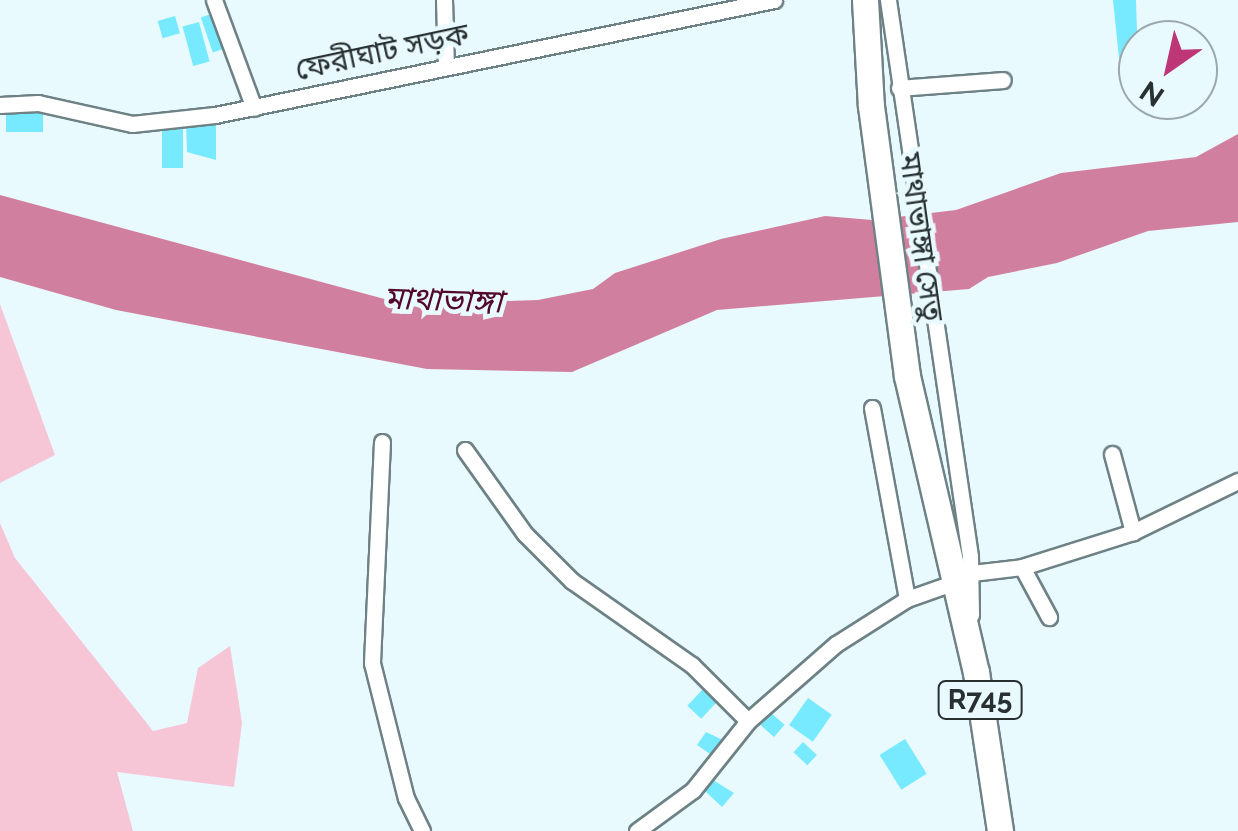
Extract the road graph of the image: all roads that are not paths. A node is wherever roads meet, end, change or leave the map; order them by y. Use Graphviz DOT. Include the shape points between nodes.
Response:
graph roads {
  1 [pos="214,0"];
  2 [pos="444,0"];
  3 [pos="774,0"];
  4 [pos="864,0"];
  5 [pos="888,0"];
  6 [pos="446,67"];
  7 [pos="1003,80"];
  8 [pos="899,95"];
  9 [pos="0,105"];
  10 [pos="254,108"];
  11 [pos="872,408"];
  12 [pos="382,442"];
  13 [pos="465,450"];
  14 [pos="1112,454"];
  15 [pos="1238,482"];
  16 [pos="1133,532"];
  17 [pos="1022,567"];
  18 [pos="964,577"];
  19 [pos="907,599"];
  20 [pos="1049,618"];
  21 [pos="748,721"];
  22 [pos="995,828"];
  23 [pos="422,831"];
  24 [pos="638,831"];
  1 -- 10 [label="street"];
  2 -- 6 [label="street"];
  3 -- 6 [label="street, ফেরীঘাট সড়ক"];
  4 -- 18 [label="main road, মাথাভাঙ্গা সেতু / R745" via="871,106 907,376"];
  5 -- 8 [label="street"];
  6 -- 10 [label="street, ফেরীঘাট সড়ক"];
  7 -- 8 [label="street"];
  8 -- 18 [label="street"];
  9 -- 10 [label="street, ফেরীঘাট সড়ক" via="38,103 132,124"];
  11 -- 19 [label="street"];
  12 -- 23 [label="street" via="372,663 406,798"];
  13 -- 21 [label="street" via="525,534 572,581 692,665"];
  14 -- 16 [label="street"];
  15 -- 16 [label="street"];
  16 -- 17 [label="street"];
  17 -- 18 [label="street"];
  17 -- 20 [label="street"];
  18 -- 19 [label="street"];
  18 -- 22 [label="main road, R745"];
  19 -- 21 [label="street" via="836,644"];
  21 -- 24 [label="street" via="692,790"];
}
